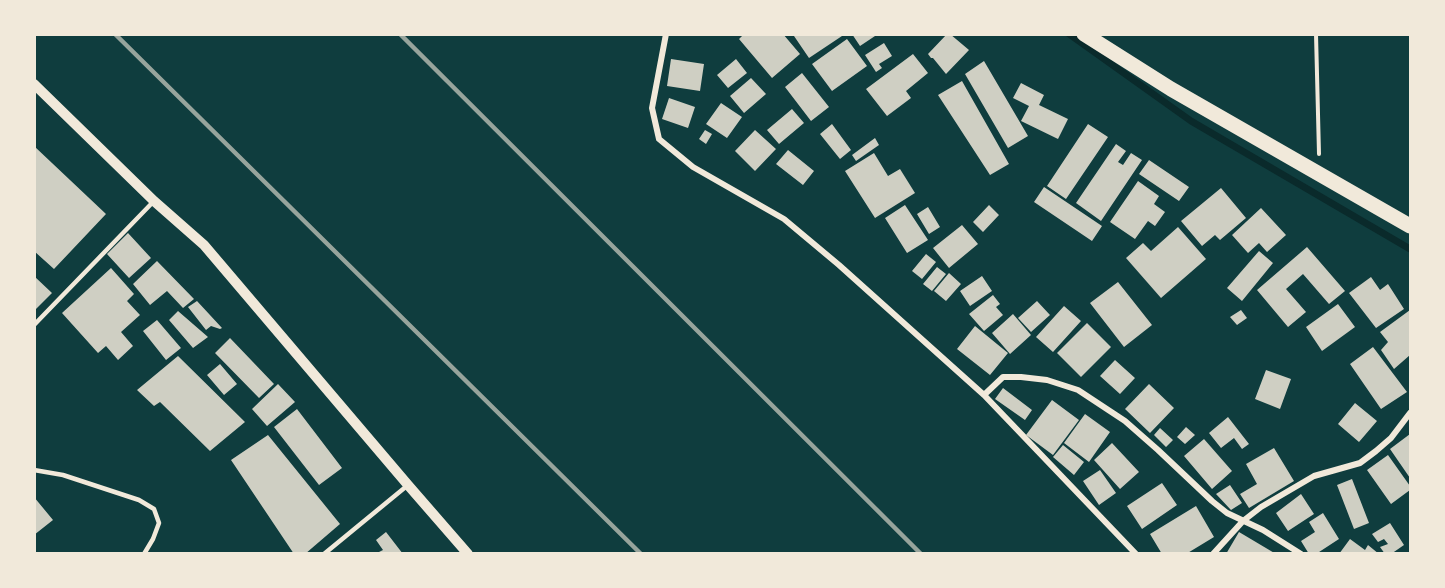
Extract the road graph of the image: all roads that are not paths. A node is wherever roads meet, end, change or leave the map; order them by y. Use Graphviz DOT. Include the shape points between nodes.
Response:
graph roads {
  1 [pos="666,34"];
  2 [pos="1084,34"];
  3 [pos="34,84"];
  4 [pos="154,201"];
  5 [pos="1410,226"];
  6 [pos="34,325"];
  7 [pos="984,395"];
  8 [pos="1410,413"];
  9 [pos="34,470"];
  10 [pos="408,485"];
  11 [pos="1244,521"];
  12 [pos="144,554"];
  13 [pos="324,554"];
  14 [pos="468,554"];
  15 [pos="1136,554"];
  16 [pos="1213,554"];
  17 [pos="1301,554"];
  1 -- 7 [label="street" via="652,108 658,139 693,168 784,219"];
  2 -- 5 [label="main road" via="1171,89"];
  3 -- 4 [label="street"];
  4 -- 6 [label="lane"];
  4 -- 10 [label="street" via="204,245"];
  7 -- 11 [label="street" via="1003,378 1021,377 1078,390 1125,421 1212,501"];
  7 -- 15 [label="street"];
  8 -- 11 [label="street" via="1391,438 1360,463 1314,476"];
  9 -- 12 [label="lane" via="63,475 139,500 154,509 159,523"];
  10 -- 13 [label="lane"];
  10 -- 14 [label="street"];
  11 -- 16 [label="street"];
  11 -- 17 [label="street"];
}
